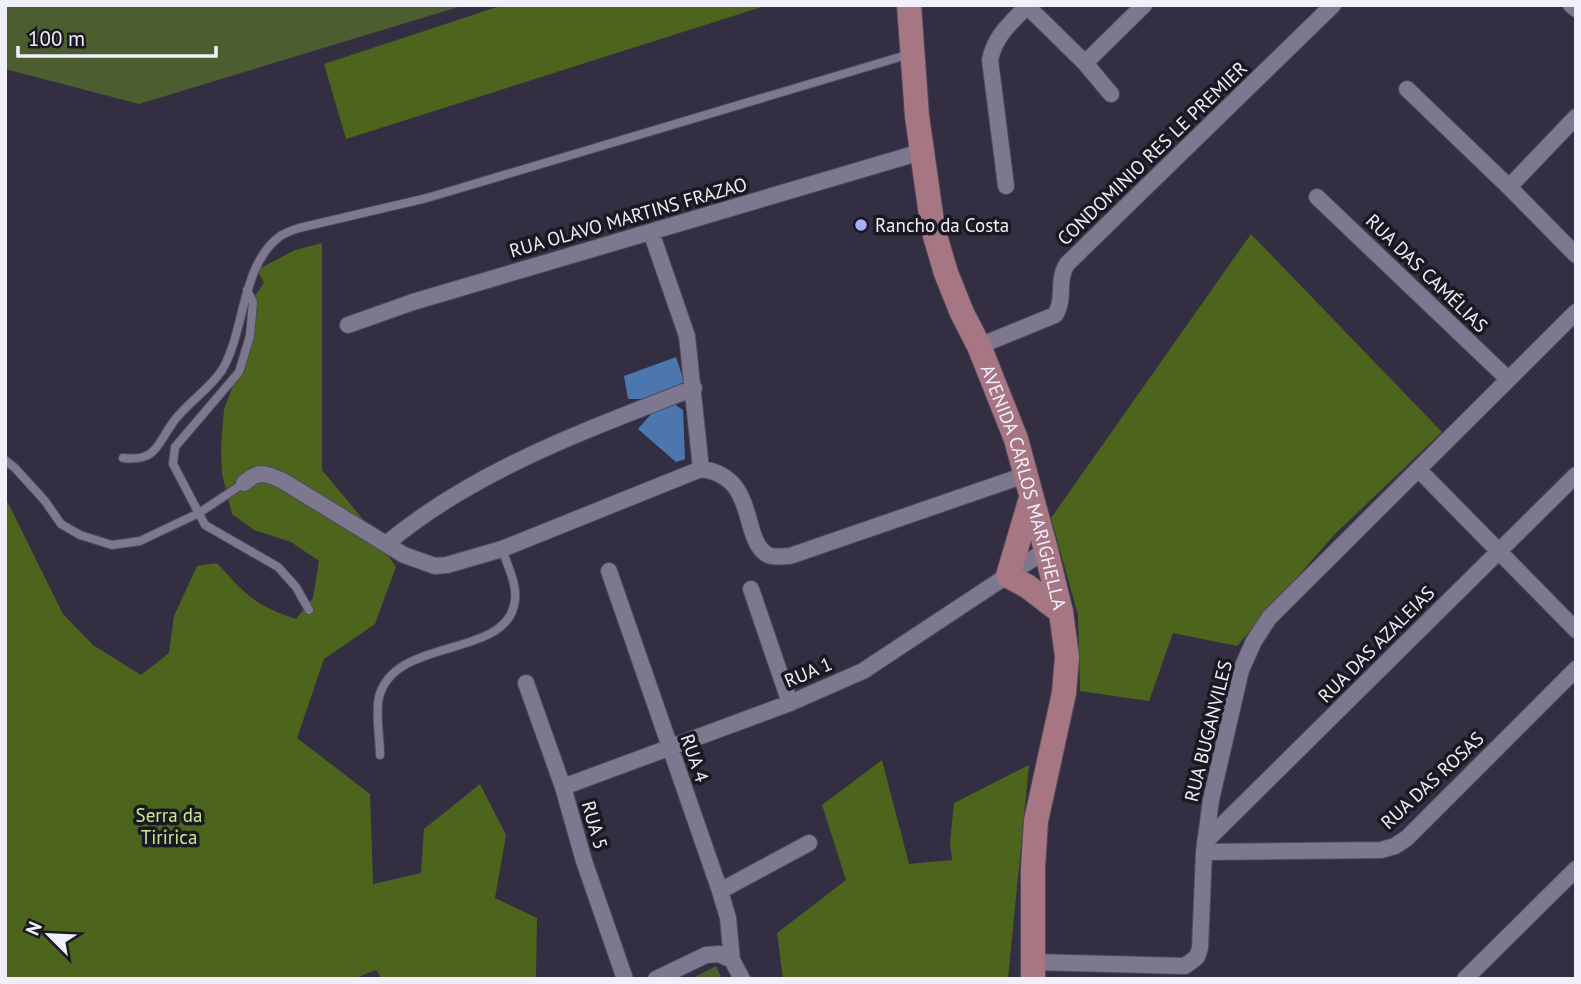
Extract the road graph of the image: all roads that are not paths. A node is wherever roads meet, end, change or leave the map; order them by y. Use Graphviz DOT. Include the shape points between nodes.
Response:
graph roads {
  1 [pos="909,5"];
  2 [pos="1144,5"];
  3 [pos="1334,5"];
  4 [pos="1571,5"];
  5 [pos="1028,6"];
  6 [pos="1576,9"];
  7 [pos="912,53"];
  8 [pos="1086,63"];
  9 [pos="1407,89"];
  10 [pos="1111,94"];
  11 [pos="1576,117"];
  12 [pos="921,152"];
  13 [pos="1006,186"];
  14 [pos="1509,187"];
  15 [pos="1317,197"];
  16 [pos="651,232"];
  17 [pos="1576,255"];
  18 [pos="247,290"];
  19 [pos="1576,312"];
  20 [pos="348,325"];
  21 [pos="979,346"];
  22 [pos="1508,379"];
  23 [pos="694,388"];
  24 [pos="123,458"];
  25 [pos="5,460"];
  26 [pos="701,470"];
  27 [pos="1419,470"];
  28 [pos="1576,475"];
  29 [pos="244,483"];
  30 [pos="1028,486"];
  31 [pos="199,513"];
  32 [pos="386,544"];
  33 [pos="502,549"];
  34 [pos="1046,550"];
  35 [pos="1500,551"];
  36 [pos="609,570"];
  37 [pos="1008,576"];
  38 [pos="751,589"];
  39 [pos="309,610"];
  40 [pos="1061,612"];
  41 [pos="1576,630"];
  42 [pos="1576,669"];
  43 [pos="526,683"];
  44 [pos="790,703"];
  45 [pos="668,747"];
  46 [pos="380,755"];
  47 [pos="563,787"];
  48 [pos="808,843"];
  49 [pos="1204,847"];
  50 [pos="1576,869"];
  51 [pos="720,891"];
  52 [pos="732,960"];
  53 [pos="1037,974"];
  54 [pos="625,979"];
  55 [pos="656,979"];
  56 [pos="742,979"];
  57 [pos="1465,979"];
  1 -- 7 [label="main road, AVENIDA CARLOS MARIGHELLA"];
  2 -- 8 [label="street"];
  3 -- 21 [label="street, CONDOMINIO RES LE PREMIER" via="1067,264 1060,282 1061,306 1055,315"];
  4 -- 6 [label="street"];
  5 -- 8 [label="street"];
  5 -- 13 [label="street" via="999,34 990,60"];
  7 -- 12 [label="main road, AVENIDA CARLOS MARIGHELLA"];
  7 -- 18 [label="lane" via="427,198 299,228 279,236"];
  8 -- 10 [label="street"];
  9 -- 14 [label="street"];
  11 -- 14 [label="street"];
  12 -- 16 [label="street, RUA OLAVO MARTINS FRAZAO"];
  12 -- 21 [label="main road, AVENIDA CARLOS MARIGHELLA" via="933,229 946,273"];
  14 -- 17 [label="street"];
  15 -- 22 [label="street, RUA DAS CAMÉLIAS"];
  16 -- 20 [label="street, RUA OLAVO MARTINS FRAZAO"];
  16 -- 23 [label="street" via="687,336"];
  18 -- 24 [label="lane" via="223,369 177,416 157,449 146,458"];
  18 -- 31 [label="lane" via="253,302 250,336 239,372 175,447 173,464"];
  19 -- 22 [label="street, RUA BUGANVILES"];
  21 -- 30 [label="main road, AVENIDA CARLOS MARIGHELLA" via="1016,439"];
  22 -- 27 [label="street, RUA BUGANVILES"];
  23 -- 26 [label="street"];
  23 -- 32 [label="street" via="512,463 416,519"];
  25 -- 31 [label="lane" via="61,524 112,545 140,541"];
  26 -- 30 [label="street" via="714,471 738,491 760,547 777,557"];
  26 -- 33 [label="street"];
  27 -- 35 [label="street"];
  27 -- 49 [label="street, RUA BUGANVILES" via="1269,618 1254,641 1241,670"];
  28 -- 35 [label="street, RUA DAS AZALEIAS"];
  29 -- 31 [label="lane"];
  29 -- 32 [label="street" via="254,474 268,474"];
  30 -- 34 [label="main road, AVENIDA CARLOS MARIGHELLA"];
  30 -- 37 [label="main road"];
  31 -- 39 [label="lane" via="215,533 278,567"];
  32 -- 33 [label="street" via="435,566"];
  33 -- 46 [label="lane" via="514,584 512,614 487,636 395,670 379,697"];
  34 -- 37 [label="street, RUA 1"];
  34 -- 40 [label="main road, AVENIDA CARLOS MARIGHELLA"];
  35 -- 41 [label="street"];
  35 -- 49 [label="street, RUA DAS AZALEIAS"];
  36 -- 45 [label="street, RUA 4"];
  37 -- 40 [label="main road"];
  37 -- 44 [label="street, RUA 1" via="863,671"];
  38 -- 44 [label="street"];
  40 -- 53 [label="main road, AVENIDA CARLOS MARIGHELLA" via="1067,657 1065,693 1037,821 1033,868"];
  42 -- 49 [label="street, RUA DAS ROSAS" via="1395,846 1381,850"];
  43 -- 47 [label="street, RUA 5"];
  44 -- 45 [label="street, RUA 1"];
  45 -- 47 [label="street, RUA 1"];
  45 -- 51 [label="street, RUA 4"];
  47 -- 54 [label="street, RUA 5"];
  48 -- 51 [label="street"];
  49 -- 53 [label="street, RUA BUGANVILES" via="1200,948 1191,962 1185,966"];
  50 -- 57 [label="street"];
  51 -- 52 [label="street, RUA 4"];
  52 -- 55 [label="street" via="706,955"];
  52 -- 56 [label="street"];
}
